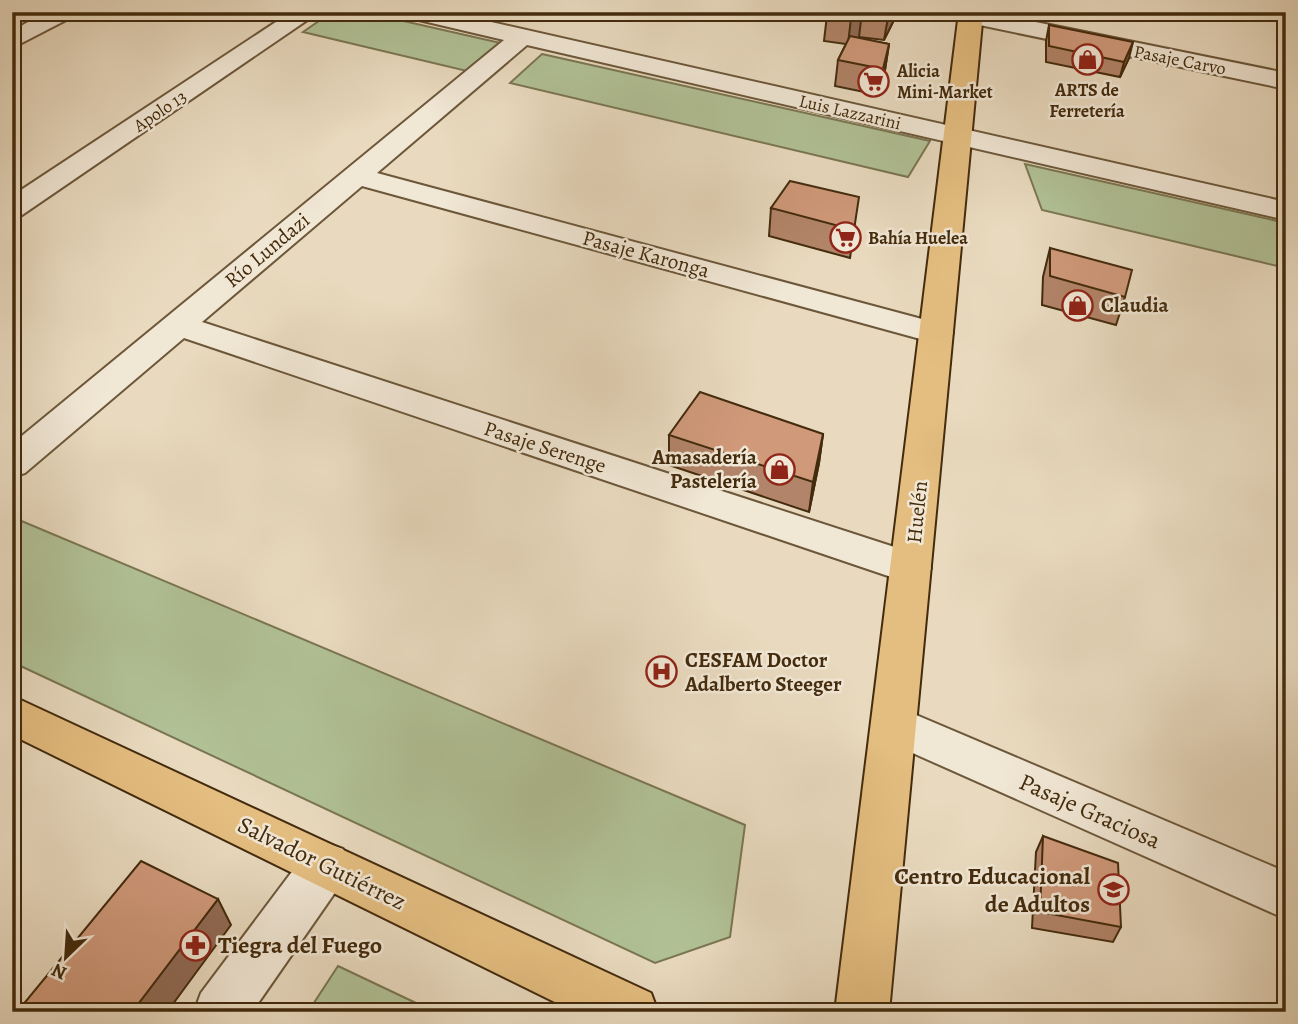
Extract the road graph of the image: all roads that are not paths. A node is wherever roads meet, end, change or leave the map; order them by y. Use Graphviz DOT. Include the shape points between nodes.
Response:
graph roads {
  1 [pos="64,12"];
  2 [pos="307,12"];
  3 [pos="414,12"];
  4 [pos="964,14"];
  5 [pos="522,37"];
  6 [pos="12,41"];
  7 [pos="1286,81"];
  8 [pos="957,137"];
  9 [pos="356,176"];
  10 [pos="12,209"];
  11 [pos="1286,211"];
  12 [pos="178,325"];
  13 [pos="936,333"];
  14 [pos="12,464"];
  15 [pos="911,568"];
  16 [pos="12,714"];
  17 [pos="895,725"];
  18 [pos="326,865"];
  19 [pos="1286,896"];
  20 [pos="220,1012"];
  21 [pos="632,1012"];
  22 [pos="862,1012"];
  1 -- 6 [label="street"];
  2 -- 10 [label="street, Apolo 13"];
  3 -- 5 [label="street, Luis Lazzarini"];
  4 -- 7 [label="street, Pasaje Carvo"];
  4 -- 8 [label="main road, Huelén"];
  5 -- 8 [label="street, Luis Lazzarini"];
  5 -- 9 [label="street, Río Lundazi"];
  8 -- 11 [label="street, Luis Lazzarini"];
  8 -- 13 [label="main road, Huelén"];
  9 -- 12 [label="street, Río Lundazi"];
  9 -- 13 [label="street, Pasaje Karonga"];
  12 -- 14 [label="street, Río Lundazi"];
  12 -- 15 [label="street, Pasaje Serenge"];
  13 -- 15 [label="main road, Huelén"];
  15 -- 17 [label="main road, Huelén"];
  16 -- 18 [label="main road, Salvador Gutiérrez"];
  17 -- 19 [label="street, Pasaje Graciosa"];
  17 -- 22 [label="main road, Huelén"];
  18 -- 20 [label="street"];
  18 -- 21 [label="main road, Salvador Gutiérrez"];
}
